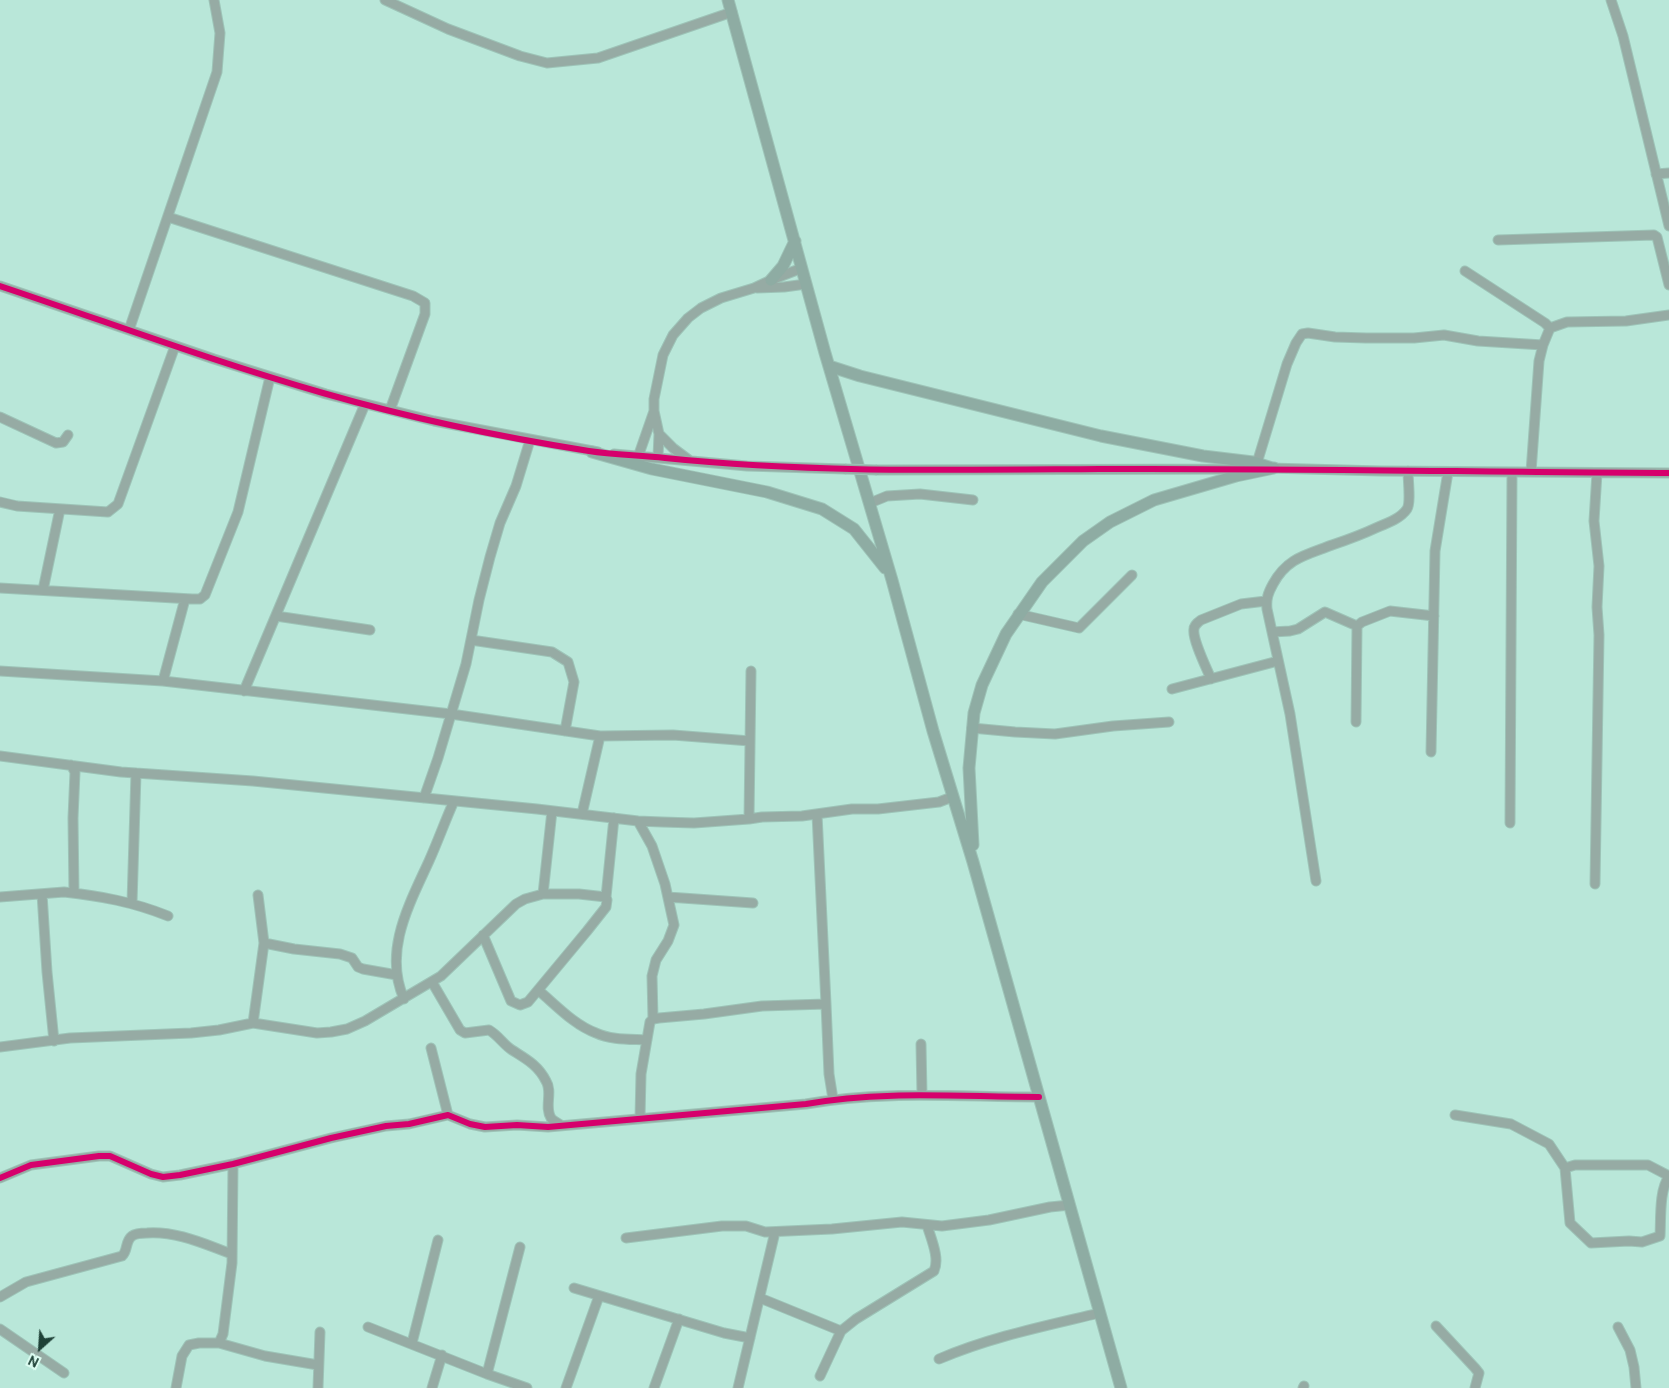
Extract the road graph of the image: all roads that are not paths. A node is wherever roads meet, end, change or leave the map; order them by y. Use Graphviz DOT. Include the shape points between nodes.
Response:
graph roads {
  1 [pos="214,0"];
  2 [pos="385,0"];
  3 [pos="728,0"];
  4 [pos="1612,0"];
  5 [pos="732,12"];
  6 [pos="1669,173"];
  7 [pos="1656,174"];
  8 [pos="168,217"];
  9 [pos="1669,226"];
  10 [pos="1498,240"];
  11 [pos="795,241"];
  12 [pos="802,268"];
  13 [pos="1465,271"];
  14 [pos="771,280"];
  15 [pos="806,284"];
  16 [pos="1669,285"];
  17 [pos="0,286"];
  18 [pos="754,288"];
  19 [pos="1669,315"];
  20 [pos="1550,328"];
  21 [pos="130,330"];
  22 [pos="1542,344"];
  23 [pos="175,346"];
  24 [pos="829,366"];
  25 [pos="270,377"];
  26 [pos="364,404"];
  27 [pos="390,410"];
  28 [pos="654,411"];
  29 [pos="0,417"];
  30 [pos="659,434"];
  31 [pos="68,435"];
  32 [pos="530,440"];
  33 [pos="592,452"];
  34 [pos="638,457"];
  35 [pos="658,457"];
  36 [pos="689,460"];
  37 [pos="1257,463"];
  38 [pos="1274,468"];
  39 [pos="1408,471"];
  40 [pos="1448,472"];
  41 [pos="1512,472"];
  42 [pos="1532,472"];
  43 [pos="1597,473"];
  44 [pos="1669,474"];
  45 [pos="973,500"];
  46 [pos="0,502"];
  47 [pos="870,503"];
  48 [pos="60,509"];
  49 [pos="1132,575"];
  50 [pos="892,580"];
  51 [pos="0,588"];
  52 [pos="43,590"];
  53 [pos="185,599"];
  54 [pos="1266,601"];
  55 [pos="1018,614"];
  56 [pos="276,616"];
  57 [pos="1434,616"];
  58 [pos="1357,626"];
  59 [pos="370,630"];
  60 [pos="1272,632"];
  61 [pos="471,640"];
  62 [pos="1278,661"];
  63 [pos="0,671"];
  64 [pos="751,672"];
  65 [pos="1211,679"];
  66 [pos="163,681"];
  67 [pos="1172,689"];
  68 [pos="244,691"];
  69 [pos="451,714"];
  70 [pos="1169,722"];
  71 [pos="1356,722"];
  72 [pos="972,728"];
  73 [pos="565,731"];
  74 [pos="600,736"];
  75 [pos="750,741"];
  76 [pos="1431,752"];
  77 [pos="0,756"];
  78 [pos="71,765"];
  79 [pos="136,773"];
  80 [pos="952,797"];
  81 [pos="424,798"];
  82 [pos="454,801"];
  83 [pos="552,811"];
  84 [pos="582,814"];
  85 [pos="817,814"];
  86 [pos="614,818"];
  87 [pos="749,819"];
  88 [pos="638,821"];
  89 [pos="1510,823"];
  90 [pos="973,862"];
  91 [pos="1316,882"];
  92 [pos="1595,884"];
  93 [pos="42,894"];
  94 [pos="74,894"];
  95 [pos="542,894"];
  96 [pos="258,895"];
  97 [pos="0,897"];
  98 [pos="606,897"];
  99 [pos="668,897"];
  100 [pos="132,903"];
  101 [pos="752,903"];
  102 [pos="168,916"];
  103 [pos="483,935"];
  104 [pos="264,942"];
  105 [pos="397,975"];
  106 [pos="432,982"];
  107 [pos="538,990"];
  108 [pos="404,999"];
  109 [pos="826,1004"];
  110 [pos="653,1019"];
  111 [pos="254,1023"];
  112 [pos="647,1040"];
  113 [pos="54,1041"];
  114 [pos="921,1044"];
  115 [pos="0,1047"];
  116 [pos="431,1048"];
  117 [pos="922,1095"];
  118 [pos="1039,1097"];
  119 [pos="833,1099"];
  120 [pos="448,1115"];
  121 [pos="1455,1115"];
  122 [pos="640,1118"];
  123 [pos="560,1125"];
  124 [pos="233,1164"];
  125 [pos="1565,1168"];
  126 [pos="1669,1176"];
  127 [pos="0,1178"];
  128 [pos="1070,1205"];
  129 [pos="927,1225"];
  130 [pos="775,1232"];
  131 [pos="626,1238"];
  132 [pos="438,1240"];
  133 [pos="520,1247"];
  134 [pos="232,1254"];
  135 [pos="574,1288"];
  136 [pos="0,1296"];
  137 [pos="599,1296"];
  138 [pos="760,1298"];
  139 [pos="1099,1313"];
  140 [pos="679,1319"];
  141 [pos="1436,1326"];
  142 [pos="368,1327"];
  143 [pos="1618,1327"];
  144 [pos="0,1329"];
  145 [pos="320,1332"];
  146 [pos="841,1332"];
  147 [pos="750,1338"];
  148 [pos="220,1343"];
  149 [pos="412,1343"];
  150 [pos="442,1355"];
  151 [pos="939,1359"];
  152 [pos="318,1365"];
  153 [pos="64,1373"];
  154 [pos="487,1374"];
  155 [pos="820,1376"];
  156 [pos="524,1387"];
  157 [pos="177,1388"];
  158 [pos="318,1388"];
  159 [pos="432,1388"];
  160 [pos="566,1388"];
  161 [pos="654,1388"];
  162 [pos="738,1388"];
  163 [pos="1121,1388"];
  164 [pos="1475,1388"];
  165 [pos="1636,1388"];
  1 -- 8 [label="street" via="220,33 217,72"];
  2 -- 5 [label="street" via="448,29 547,63 598,58"];
  3 -- 5 [label="main road"];
  4 -- 7 [label="street"];
  5 -- 11 [label="main road"];
  6 -- 7 [label="street"];
  7 -- 9 [label="street"];
  8 -- 21 [label="street"];
  8 -- 27 [label="street" via="426,303 425,314"];
  10 -- 16 [label="street" via="1654,235"];
  11 -- 12 [label="main road"];
  11 -- 14 [label="main road" via="783,266"];
  12 -- 14 [label="street"];
  12 -- 15 [label="main road"];
  13 -- 20 [label="street"];
  14 -- 18 [label="street"];
  15 -- 18 [label="street"];
  15 -- 24 [label="main road"];
  17 -- 21 [label="street"];
  18 -- 28 [label="street" via="701,308 673,335 658,376"];
  19 -- 20 [label="street" via="1626,321 1567,322"];
  20 -- 22 [label="street"];
  21 -- 23 [label="street"];
  22 -- 37 [label="street" via="1478,342 1444,335 1366,338 1302,334 1287,364"];
  22 -- 42 [label="street"];
  23 -- 25 [label="street"];
  23 -- 48 [label="street" via="118,504 108,512"];
  24 -- 37 [label="main road" via="1101,436"];
  24 -- 47 [label="main road"];
  25 -- 26 [label="street"];
  25 -- 53 [label="street" via="238,512 205,595 200,599"];
  26 -- 27 [label="street"];
  26 -- 56 [label="street"];
  27 -- 32 [label="street"];
  28 -- 30 [label="street"];
  28 -- 34 [label="street"];
  29 -- 31 [label="street" via="56,443 63,442"];
  30 -- 35 [label="street"];
  30 -- 36 [label="street"];
  32 -- 33 [label="street"];
  32 -- 61 [label="street" via="500,523"];
  33 -- 34 [label="street"];
  33 -- 50 [label="main road" via="652,469 766,492 822,509 854,529"];
  34 -- 35 [label="street"];
  35 -- 36 [label="street"];
  36 -- 38 [label="street, bridge" via="747,466 876,470"];
  37 -- 38 [label="main road"];
  38 -- 39 [label="street"];
  38 -- 55 [label="main road" via="1154,500 1110,522 1065,557"];
  39 -- 40 [label="street"];
  39 -- 54 [label="street" via="1409,502 1402,515 1307,553 1279,573"];
  40 -- 41 [label="street"];
  40 -- 57 [label="street" via="1435,551"];
  41 -- 42 [label="street"];
  41 -- 89 [label="street"];
  42 -- 43 [label="street"];
  43 -- 44 [label="street"];
  43 -- 92 [label="street" via="1594,521 1599,635"];
  45 -- 47 [label="street" via="920,494 887,496"];
  46 -- 48 [label="street"];
  47 -- 50 [label="main road"];
  48 -- 52 [label="street"];
  49 -- 55 [label="street" via="1079,628"];
  50 -- 80 [label="main road"];
  51 -- 52 [label="street"];
  52 -- 53 [label="street"];
  53 -- 66 [label="street"];
  54 -- 60 [label="street"];
  54 -- 65 [label="street" via="1241,604 1196,625 1194,638"];
  55 -- 72 [label="main road" via="982,685"];
  56 -- 59 [label="street"];
  56 -- 68 [label="street"];
  57 -- 58 [label="street" via="1390,611"];
  57 -- 76 [label="street"];
  58 -- 60 [label="street" via="1325,612 1298,629"];
  58 -- 71 [label="street"];
  60 -- 62 [label="street"];
  61 -- 69 [label="street"];
  61 -- 73 [label="street" via="539,649 552,652 568,662 574,682"];
  62 -- 65 [label="street"];
  62 -- 91 [label="street" via="1290,714"];
  63 -- 66 [label="street"];
  64 -- 75 [label="street"];
  65 -- 67 [label="street"];
  66 -- 68 [label="street"];
  68 -- 69 [label="street"];
  69 -- 73 [label="street"];
  69 -- 81 [label="street"];
  70 -- 72 [label="street" via="1055,734"];
  72 -- 90 [label="main road" via="968,768"];
  73 -- 74 [label="street"];
  74 -- 75 [label="street" via="673,735"];
  74 -- 84 [label="street"];
  75 -- 87 [label="street"];
  77 -- 78 [label="street"];
  78 -- 79 [label="street"];
  78 -- 94 [label="street" via="75,772"];
  79 -- 81 [label="street"];
  79 -- 100 [label="street"];
  80 -- 85 [label="street" via="920,805"];
  80 -- 90 [label="main road"];
  81 -- 82 [label="street"];
  82 -- 83 [label="street"];
  82 -- 105 [label="street" via="400,927 395,963"];
  83 -- 84 [label="street"];
  83 -- 95 [label="street"];
  84 -- 86 [label="street"];
  85 -- 87 [label="street"];
  85 -- 109 [label="street"];
  86 -- 88 [label="street"];
  86 -- 98 [label="street"];
  87 -- 88 [label="street" via="694,823"];
  88 -- 99 [label="street" via="652,846"];
  90 -- 118 [label="main road"];
  93 -- 94 [label="street"];
  93 -- 97 [label="street"];
  93 -- 113 [label="street"];
  94 -- 100 [label="street"];
  95 -- 98 [label="street"];
  95 -- 103 [label="street" via="516,904"];
  96 -- 104 [label="street"];
  98 -- 107 [label="street" via="606,907"];
  99 -- 101 [label="street"];
  99 -- 110 [label="street" via="674,925 656,960 652,976"];
  100 -- 102 [label="street"];
  103 -- 106 [label="street"];
  103 -- 107 [label="street" via="511,1001 520,1005 528,1002"];
  104 -- 105 [label="street" via="340,954 352,958 358,967"];
  104 -- 111 [label="street"];
  105 -- 108 [label="street"];
  106 -- 108 [label="street"];
  106 -- 123 [label="street" via="460,1030 465,1033 489,1030 538,1069 547,1082 551,1118"];
  107 -- 112 [label="street" via="596,1034"];
  108 -- 111 [label="street" via="365,1022 331,1032 317,1033"];
  109 -- 110 [label="street" via="742,1008"];
  109 -- 119 [label="street"];
  110 -- 112 [label="street"];
  111 -- 113 [label="street" via="190,1033"];
  112 -- 122 [label="street"];
  113 -- 115 [label="street"];
  114 -- 117 [label="street"];
  116 -- 120 [label="street"];
  117 -- 118 [label="street"];
  117 -- 119 [label="street"];
  118 -- 128 [label="main road"];
  119 -- 122 [label="street"];
  120 -- 123 [label="street" via="485,1126"];
  120 -- 124 [label="street" via="331,1138"];
  121 -- 125 [label="street" via="1511,1124 1549,1144"];
  122 -- 123 [label="street"];
  124 -- 127 [label="street" via="163,1177 110,1156 99,1156 31,1165"];
  124 -- 134 [label="street"];
  125 -- 126 [label="street" via="1575,1165 1648,1165"];
  125 -- 126 [label="street" via="1570,1223 1591,1243 1642,1242 1660,1236 1662,1195"];
  128 -- 129 [label="street" via="989,1220"];
  128 -- 139 [label="main road"];
  129 -- 130 [label="street" via="902,1222"];
  129 -- 146 [label="street" via="935,1255 934,1271 856,1319"];
  130 -- 131 [label="street" via="746,1226 722,1226"];
  130 -- 138 [label="street"];
  132 -- 149 [label="street"];
  133 -- 154 [label="street"];
  134 -- 136 [label="street" via="185,1236 140,1233 129,1239 122,1256 26,1282"];
  134 -- 148 [label="street"];
  135 -- 137 [label="street"];
  137 -- 140 [label="street"];
  137 -- 160 [label="street"];
  138 -- 146 [label="street"];
  138 -- 147 [label="street"];
  139 -- 151 [label="street" via="1014,1333"];
  139 -- 163 [label="main road"];
  140 -- 147 [label="street"];
  140 -- 161 [label="street"];
  141 -- 164 [label="street" via="1479,1373"];
  142 -- 149 [label="street"];
  143 -- 165 [label="street" via="1630,1350"];
  144 -- 153 [label="street"];
  145 -- 152 [label="street"];
  146 -- 155 [label="street"];
  147 -- 162 [label="street"];
  148 -- 152 [label="street" via="265,1356"];
  148 -- 157 [label="street" via="189,1345 182,1356"];
  149 -- 150 [label="street"];
  150 -- 154 [label="street"];
  150 -- 159 [label="street"];
  152 -- 158 [label="street"];
  154 -- 156 [label="street"];
}
